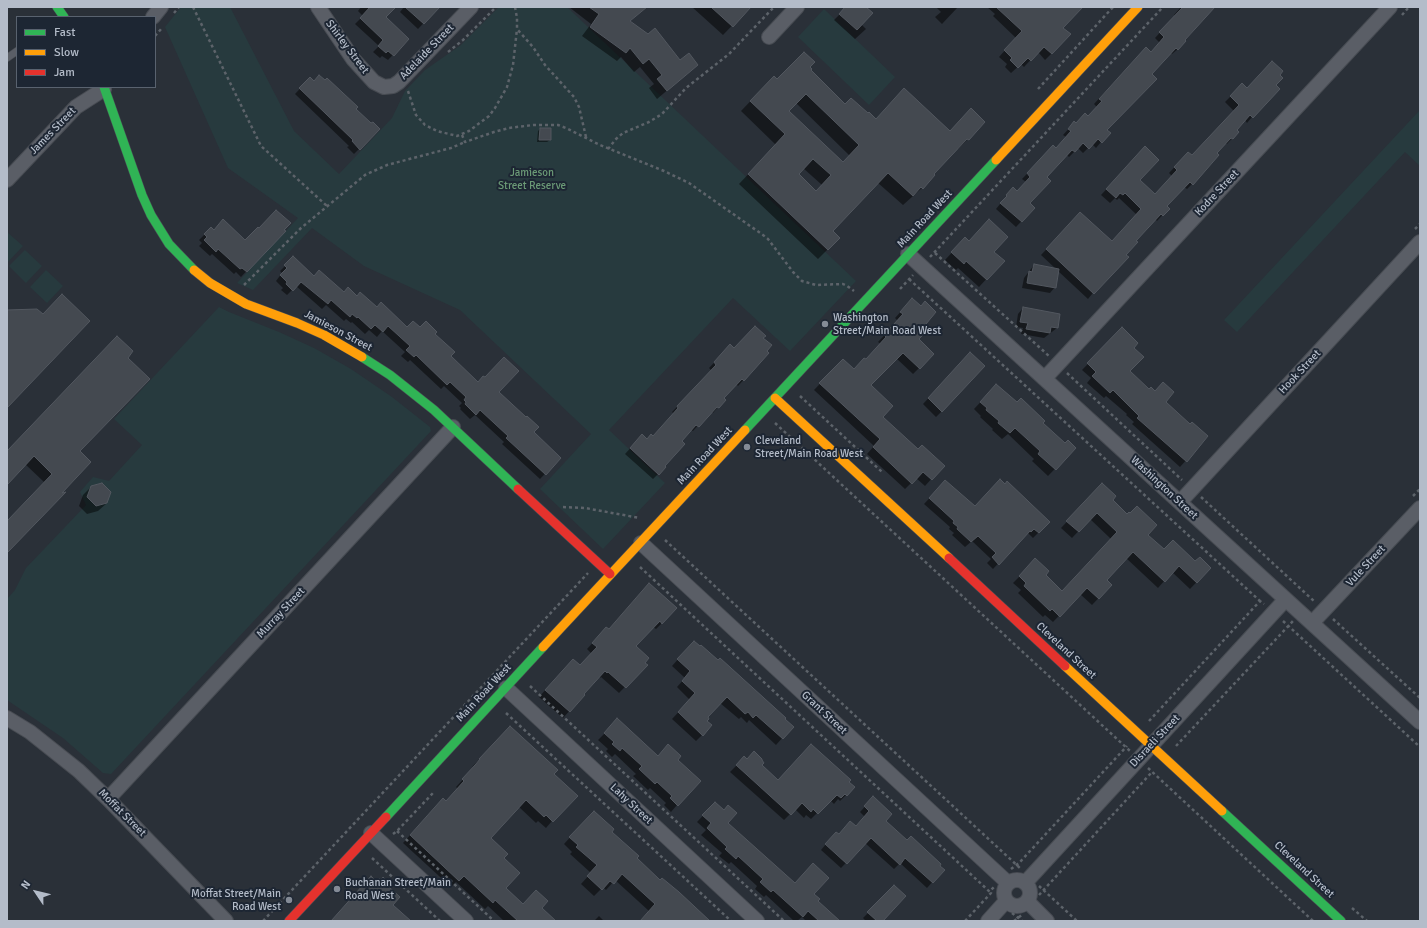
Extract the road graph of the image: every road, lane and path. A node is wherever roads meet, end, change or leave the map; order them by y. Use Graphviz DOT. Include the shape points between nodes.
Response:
graph roads {
  1 [pos="57,7"];
  2 [pos="162,7"];
  3 [pos="193,7"];
  4 [pos="318,7"];
  5 [pos="471,7"];
  6 [pos="515,7"];
  7 [pos="774,7"];
  8 [pos="797,7"];
  9 [pos="1113,7"];
  10 [pos="1138,7"];
  11 [pos="1390,7"];
  12 [pos="63,16"];
  13 [pos="154,16"];
  14 [pos="517,29"];
  15 [pos="769,37"];
  16 [pos="16,52"];
  17 [pos="7,58"];
  18 [pos="399,82"];
  19 [pos="379,86"];
  20 [pos="104,88"];
  21 [pos="1033,93"];
  22 [pos="462,135"];
  23 [pos="586,137"];
  24 [pos="465,142"];
  25 [pos="608,149"];
  26 [pos="7,180"];
  27 [pos="327,206"];
  28 [pos="1420,242"];
  29 [pos="935,253"];
  30 [pos="908,254"];
  31 [pos="909,279"];
  32 [pos="852,289"];
  33 [pos="847,295"];
  34 [pos="234,297"];
  35 [pos="865,301"];
  36 [pos="1058,364"];
  37 [pos="1045,378"];
  38 [pos="775,398"];
  39 [pos="775,423"];
  40 [pos="453,427"];
  41 [pos="1192,489"];
  42 [pos="1180,502"];
  43 [pos="557,507"];
  44 [pos="1420,508"];
  45 [pos="645,512"];
  46 [pos="640,518"];
  47 [pos="635,524"];
  48 [pos="665,540"];
  49 [pos="641,542"];
  50 [pos="597,563"];
  51 [pos="640,567"];
  52 [pos="610,574"];
  53 [pos="1285,600"];
  54 [pos="1260,601"];
  55 [pos="1324,611"];
  56 [pos="1274,612"];
  57 [pos="1312,623"];
  58 [pos="530,686"];
  59 [pos="506,688"];
  60 [pos="1420,698"];
  61 [pos="506,713"];
  62 [pos="7,718"];
  63 [pos="1420,722"];
  64 [pos="1138,733"];
  65 [pos="1151,746"];
  66 [pos="1126,747"];
  67 [pos="1420,747"];
  68 [pos="1138,760"];
  69 [pos="108,799"];
  70 [pos="397,831"];
  71 [pos="371,833"];
  72 [pos="372,858"];
  73 [pos="1015,865"];
  74 [pos="1028,880"];
  75 [pos="1005,881"];
  76 [pos="991,893"];
  77 [pos="1006,901"];
  78 [pos="1027,901"];
  79 [pos="226,921"];
  80 [pos="263,921"];
  81 [pos="289,921"];
  82 [pos="440,921"];
  83 [pos="466,921"];
  84 [pos="494,921"];
  85 [pos="731,921"];
  86 [pos="757,921"];
  87 [pos="784,921"];
  88 [pos="965,921"];
  89 [pos="988,921"];
  90 [pos="1047,921"];
  91 [pos="1077,921"];
  92 [pos="1313,921"];
  93 [pos="1341,921"];
  1 -- 12 [label="street"];
  2 -- 13 [label="street"];
  3 -- 27 [label="path" via="261,146"];
  4 -- 19 [label="street, Shirley Street" via="353,59"];
  5 -- 18 [label="street, Adelaide Street"];
  6 -- 14 [label="path"];
  7 -- 25 [label="path" via="729,54 686,88 662,114 623,133"];
  8 -- 15 [label="street"];
  9 -- 21 [label="path"];
  10 -- 30 [label="street, Main Road West"];
  11 -- 36 [label="street, Kodre Street"];
  14 -- 22 [label="path" via="513,66 504,93 489,116"];
  14 -- 23 [label="path" via="574,97"];
  16 -- 17 [label="lane"];
  18 -- 19 [label="street, Adelaide Street" via="393,86"];
  18 -- 22 [label="path" via="407,87 416,115 425,125 437,131"];
  20 -- 26 [label="street, James Street" via="76,107"];
  20 -- 34 [label="street, Jamieson Street" via="142,195 160,231 179,256 199,275"];
  22 -- 24 [label="path"];
  23 -- 24 [label="path" via="558,125 533,126 504,129"];
  23 -- 25 [label="path"];
  24 -- 27 [label="path" via="376,170"];
  25 -- 32 [label="path" via="676,176 737,216 768,239 802,281 816,285 843,284"];
  27 -- 34 [label="path" via="301,228"];
  28 -- 41 [label="street, Hook Street"];
  29 -- 36 [label="path"];
  30 -- 35 [label="street, Main Road West"];
  30 -- 37 [label="street, Washington Street"];
  31 -- 54 [label="path"];
  32 -- 33 [label="path"];
  32 -- 35 [label="path"];
  34 -- 40 [label="street, Jamieson Street" via="324,336 369,361 412,392"];
  35 -- 38 [label="street, Main Road West"];
  36 -- 37 [label="street, Kodre Street"];
  36 -- 41 [label="path"];
  37 -- 42 [label="street, Washington Street"];
  38 -- 49 [label="street, Main Road West"];
  38 -- 64 [label="street, Cleveland Street"];
  39 -- 66 [label="path"];
  40 -- 50 [label="street, Jamieson Street"];
  40 -- 69 [label="street, Murray Street"];
  41 -- 42 [label="street, Hook Street"];
  41 -- 55 [label="path"];
  42 -- 53 [label="street, Washington Street"];
  43 -- 46 [label="path" via="585,508"];
  44 -- 55 [label="street, Vule Street"];
  45 -- 46 [label="path"];
  46 -- 47 [label="path"];
  48 -- 73 [label="path"];
  49 -- 52 [label="street, Main Road West"];
  49 -- 75 [label="street, Grant Street"];
  50 -- 52 [label="street, Jamieson Street"];
  50 -- 80 [label="path"];
  51 -- 76 [label="path"];
  52 -- 59 [label="street, Main Road West"];
  53 -- 56 [label="street, Disraeli Street"];
  53 -- 57 [label="street, Washington Street"];
  54 -- 56 [label="path"];
  54 -- 64 [label="path"];
  55 -- 57 [label="street, Vule Street"];
  55 -- 60 [label="path"];
  56 -- 65 [label="street, Disraeli Street"];
  56 -- 67 [label="path"];
  57 -- 63 [label="street, Washington Street"];
  58 -- 87 [label="path"];
  59 -- 71 [label="street, Main Road West"];
  59 -- 86 [label="street, Lahy Street"];
  61 -- 85 [label="path"];
  62 -- 69 [label="street, Moffat Street" via="55,750"];
  64 -- 65 [label="street, Cleveland Street"];
  64 -- 66 [label="path"];
  65 -- 68 [label="street, Disraeli Street"];
  65 -- 93 [label="street, Cleveland Street"];
  66 -- 68 [label="path"];
  66 -- 73 [label="path"];
  68 -- 74 [label="street, Disraeli Street"];
  68 -- 92 [label="path"];
  69 -- 79 [label="street, Moffat Street"];
  70 -- 84 [label="path"];
  71 -- 81 [label="street, Main Road West"];
  71 -- 83 [label="street"];
  72 -- 82 [label="path"];
  73 -- 74 [label="path"];
  73 -- 75 [label="path"];
  74 -- 75 [label="street"];
  74 -- 78 [label="street" via="1030,892"];
  74 -- 91 [label="path"];
  75 -- 76 [label="path" via="991,890"];
  75 -- 77 [label="street"];
  76 -- 88 [label="path"];
  77 -- 78 [label="street" via="1019,906"];
  77 -- 89 [label="street"];
  78 -- 90 [label="street"];
}
